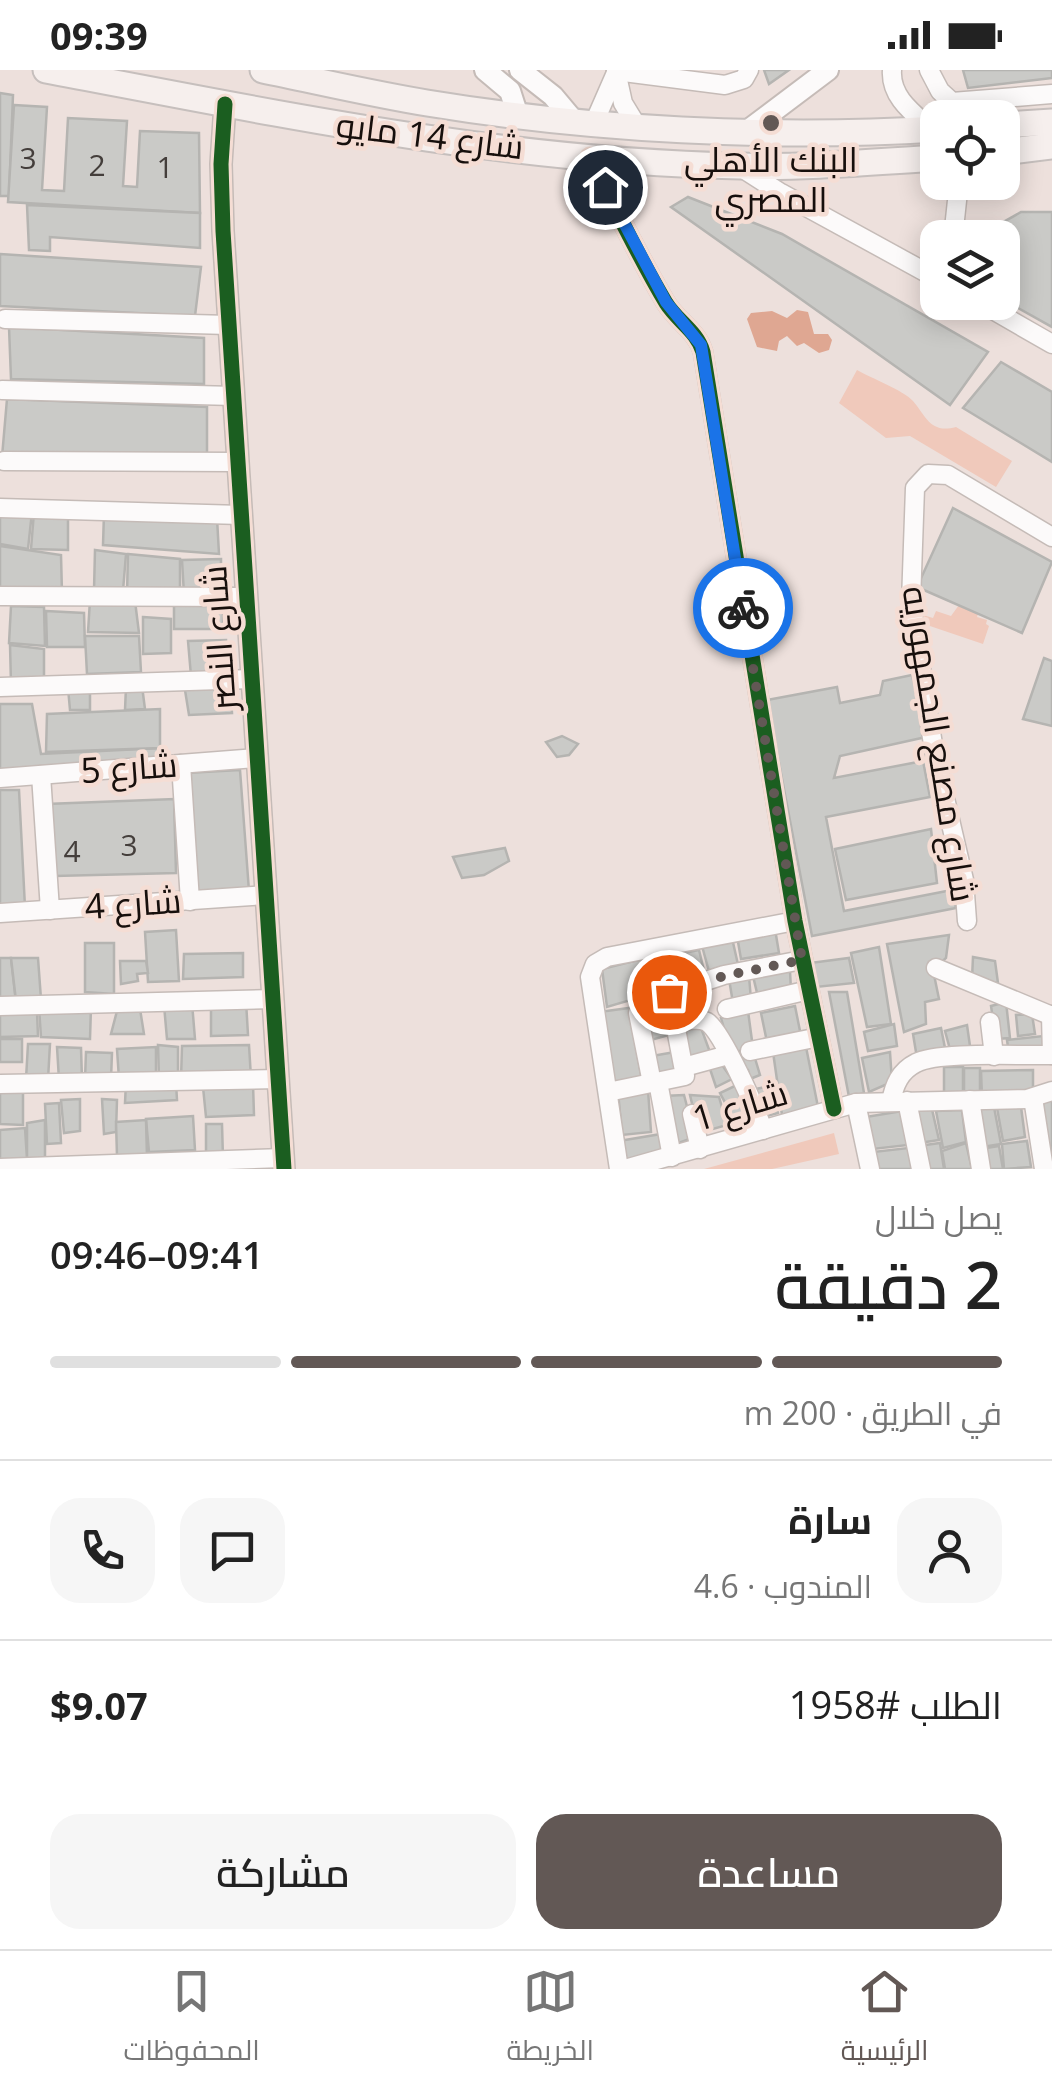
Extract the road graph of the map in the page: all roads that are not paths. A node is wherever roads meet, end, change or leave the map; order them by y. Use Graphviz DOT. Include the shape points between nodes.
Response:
graph roads {
  1 [pos="46,70"];
  2 [pos="262,70"];
  3 [pos="485,70"];
  4 [pos="520,70"];
  5 [pos="749,70"];
  6 [pos="828,70"];
  7 [pos="892,70"];
  8 [pos="929,70"];
  9 [pos="616,71"];
  10 [pos="1052,94"];
  11 [pos="225,104"];
  12 [pos="518,116"];
  13 [pos="920,116"];
  14 [pos="584,122"];
  15 [pos="1052,122"];
  16 [pos="1020,124"];
  17 [pos="636,126"];
  18 [pos="920,130"];
  19 [pos="747,132"];
  20 [pos="1052,146"];
  21 [pos="1020,150"];
  22 [pos="590,157"];
  23 [pos="920,159"];
  24 [pos="740,166"];
  25 [pos="920,269"];
  26 [pos="5,319"];
  27 [pos="1011,320"];
  28 [pos="229,325"];
  29 [pos="1052,344"];
  30 [pos="2,390"];
  31 [pos="234,396"];
  32 [pos="4,461"];
  33 [pos="236,462"];
  34 [pos="0,508"];
  35 [pos="241,515"];
  36 [pos="1052,538"];
  37 [pos="0,596"];
  38 [pos="246,597"];
  39 [pos="252,679"];
  40 [pos="0,687"];
  41 [pos="257,758"];
  42 [pos="180,764"];
  43 [pos="41,774"];
  44 [pos="0,778"];
  45 [pos="266,896"];
  46 [pos="190,901"];
  47 [pos="50,910"];
  48 [pos="0,913"];
  49 [pos="795,921"];
  50 [pos="967,922"];
  51 [pos="802,960"];
  52 [pos="936,968"];
  53 [pos="809,990"];
  54 [pos="669,992"];
  55 [pos="273,999"];
  56 [pos="0,1006"];
  57 [pos="726,1008"];
  58 [pos="1052,1016"];
  59 [pos="990,1022"];
  60 [pos="676,1024"];
  61 [pos="818,1037"];
  62 [pos="750,1051"];
  63 [pos="728,1055"];
  64 [pos="1052,1055"];
  65 [pos="994,1056"];
  66 [pos="684,1067"];
  67 [pos="278,1080"];
  68 [pos="655,1083"];
  69 [pos="0,1084"];
  70 [pos="1052,1091"];
  71 [pos="608,1092"];
  72 [pos="1033,1098"];
  73 [pos="970,1100"];
  74 [pos="899,1102"];
  75 [pos="856,1103"];
  76 [pos="834,1109"];
  77 [pos="692,1114"];
  78 [pos="764,1130"];
  79 [pos="700,1149"];
  80 [pos="672,1157"];
  81 [pos="283,1164"];
  82 [pos="0,1168"];
  83 [pos="622,1169"];
  84 [pos="870,1169"];
  85 [pos="921,1169"];
  86 [pos="981,1169"];
  87 [pos="1044,1169"];
  1 -- 11 [label="main road, شارع 14 مايو"];
  2 -- 12 [label="main road, شارع 14 مايو"];
  3 -- 12 [label="street" via="510,92"];
  4 -- 14 [label="street"];
  5 -- 9 [label="street" via="725,85"];
  6 -- 19 [label="street"];
  7 -- 13 [label="street" via="896,94"];
  8 -- 10 [label="street" via="952,102"];
  9 -- 14 [label="street"];
  9 -- 17 [label="street"];
  11 -- 22 [label="main road, شارع 14 مايو"];
  11 -- 28 [label="street, شارع النصر" via="221,195"];
  12 -- 14 [label="main road, شارع 14 مايو"];
  14 -- 17 [label="main road, شارع 14 مايو"];
  15 -- 16 [label="main road"];
  17 -- 19 [label="main road, شارع 14 مايو"];
  18 -- 19 [label="main road, شارع 14 مايو"];
  20 -- 21 [label="main road"];
  22 -- 24 [label="main road, شارع 14 مايو"];
  22 -- 49 [label="street" via="666,302 701,345"];
  23 -- 24 [label="main road, شارع 14 مايو"];
  24 -- 25 [label="street"];
  26 -- 28 [label="street"];
  27 -- 29 [label="street"];
  28 -- 31 [label="street, شارع النصر"];
  30 -- 31 [label="street"];
  31 -- 33 [label="street, شارع النصر"];
  32 -- 33 [label="street"];
  33 -- 35 [label="street, شارع النصر"];
  34 -- 35 [label="street"];
  35 -- 38 [label="street, شارع النصر"];
  36 -- 50 [label="street, شارع مصنع الجمهوريه" via="948,475 928,474 914,488 911,602"];
  37 -- 38 [label="street"];
  38 -- 39 [label="street, شارع النصر"];
  39 -- 40 [label="street"];
  39 -- 41 [label="street, شارع النصر"];
  41 -- 42 [label="street, شارع 5"];
  41 -- 45 [label="street, شارع النصر"];
  42 -- 43 [label="street, شارع 5"];
  42 -- 46 [label="street"];
  43 -- 44 [label="street, شارع 5"];
  43 -- 47 [label="street"];
  45 -- 46 [label="street, شارع 4"];
  45 -- 55 [label="street, شارع النصر"];
  46 -- 47 [label="street, شارع 4"];
  47 -- 48 [label="street, شارع 4"];
  49 -- 51 [label="street"];
  49 -- 71 [label="street" via="595,964 590,977"];
  51 -- 53 [label="street"];
  51 -- 54 [label="street"];
  52 -- 58 [label="street"];
  53 -- 57 [label="street"];
  53 -- 61 [label="street"];
  54 -- 60 [label="street"];
  54 -- 68 [label="street" via="642,1002 638,1013"];
  55 -- 56 [label="street"];
  55 -- 67 [label="street, شارع النصر"];
  58 -- 64 [label="street"];
  59 -- 65 [label="street"];
  60 -- 63 [label="street" via="708,1022"];
  60 -- 66 [label="street"];
  61 -- 62 [label="street"];
  61 -- 76 [label="street"];
  63 -- 66 [label="street"];
  63 -- 78 [label="street"];
  64 -- 65 [label="street"];
  65 -- 74 [label="street" via="913,1064 897,1080"];
  66 -- 68 [label="street" via="684,1077"];
  67 -- 69 [label="street"];
  67 -- 81 [label="street, شارع النصر"];
  68 -- 71 [label="street"];
  68 -- 80 [label="street"];
  70 -- 72 [label="street, شارع 1"];
  71 -- 83 [label="street"];
  72 -- 73 [label="street, شارع 1"];
  72 -- 87 [label="street"];
  73 -- 74 [label="street, شارع 1"];
  73 -- 86 [label="street"];
  74 -- 75 [label="street, شارع 1"];
  74 -- 85 [label="street"];
  75 -- 76 [label="street, شارع 1"];
  75 -- 84 [label="street"];
  76 -- 78 [label="street, شارع 1"];
  77 -- 79 [label="street"];
  78 -- 79 [label="street, شارع 1"];
  79 -- 80 [label="street, شارع 1"];
  80 -- 83 [label="street, شارع 1"];
  81 -- 82 [label="street"];
}
